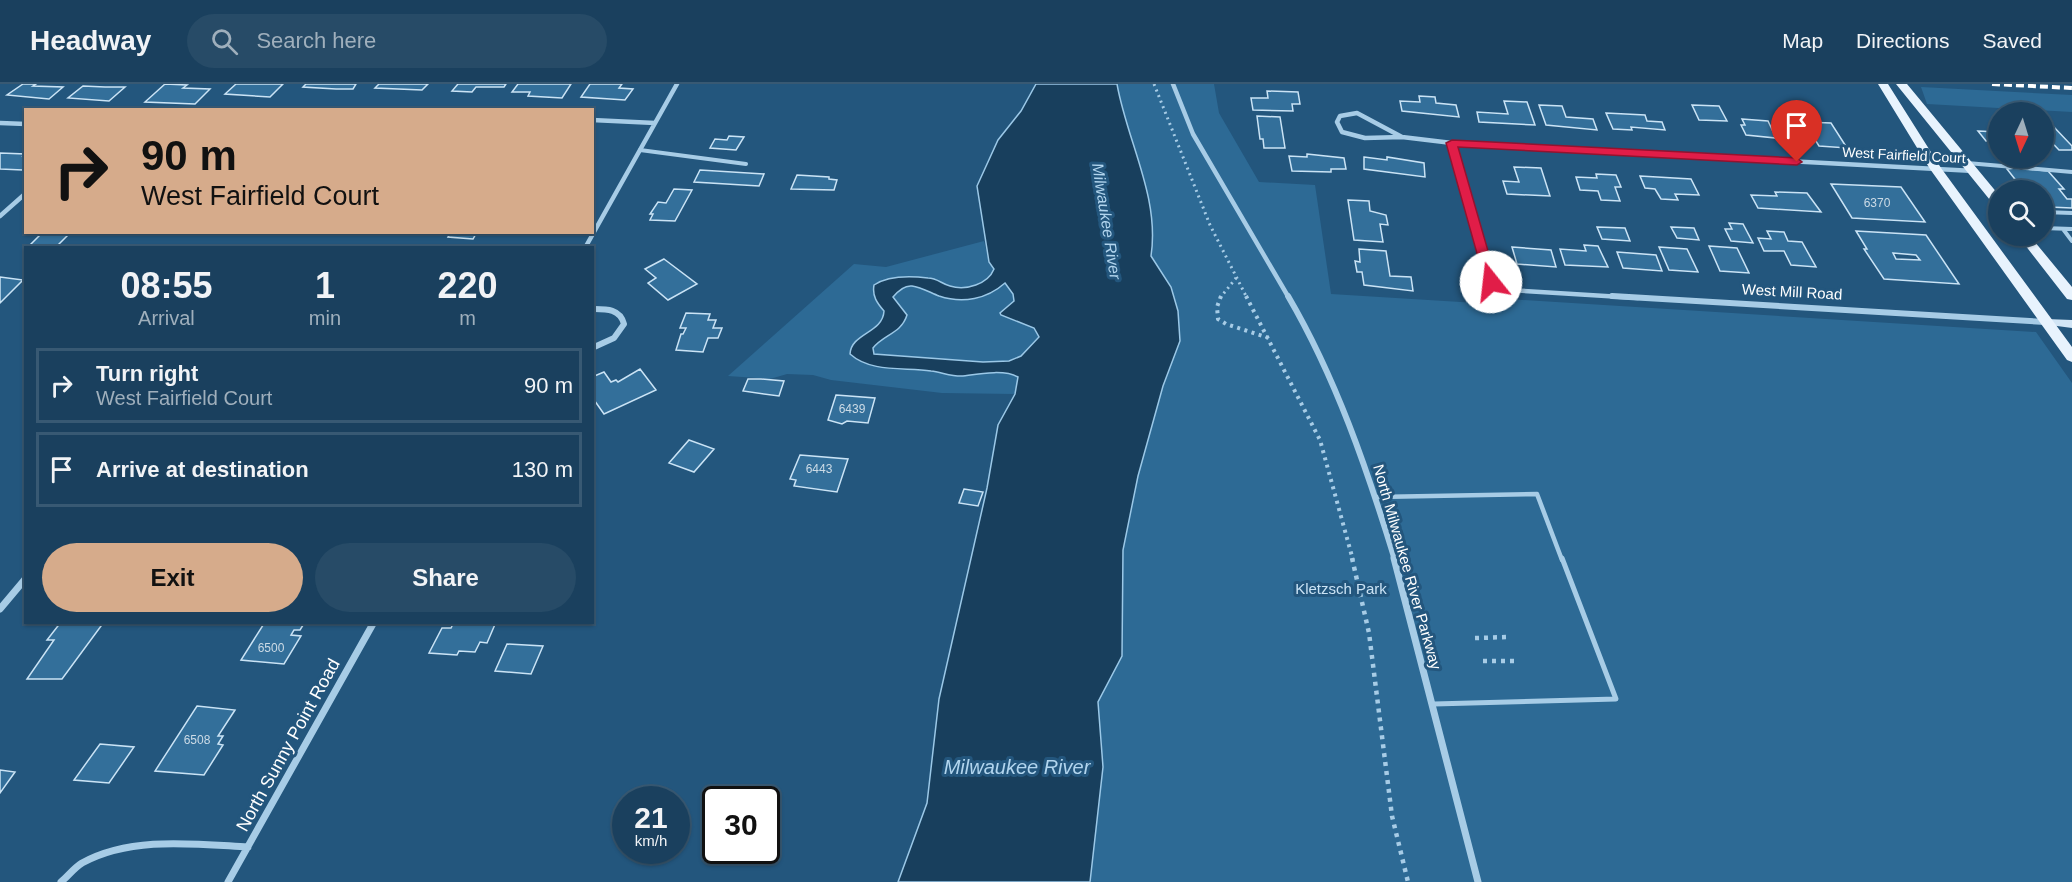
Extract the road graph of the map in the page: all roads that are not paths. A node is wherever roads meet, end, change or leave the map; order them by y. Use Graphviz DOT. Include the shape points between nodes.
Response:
graph roads {
  1 [pos="677,84"];
  2 [pos="1173,84"];
  3 [pos="1883,84"];
  4 [pos="1901,84"];
  5 [pos="594,120"];
  6 [pos="0,123"];
  7 [pos="655,123"];
  8 [pos="24,124"];
  9 [pos="1402,137"];
  10 [pos="1452,143"];
  11 [pos="640,150"];
  12 [pos="746,164"];
  13 [pos="1970,167"];
  14 [pos="1936,169"];
  15 [pos="2072,172"];
  16 [pos="1988,190"];
  17 [pos="24,195"];
  18 [pos="2054,212"];
  19 [pos="2072,213"];
  20 [pos="0,216"];
  21 [pos="2054,229"];
  22 [pos="2062,229"];
  23 [pos="2072,230"];
  24 [pos="594,232"];
  25 [pos="2072,241"];
  26 [pos="2032,246"];
  27 [pos="2072,297"];
  28 [pos="594,309"];
  29 [pos="2046,322"];
  30 [pos="2072,324"];
  31 [pos="594,347"];
  32 [pos="2070,351"];
  33 [pos="1377,497"];
  34 [pos="24,580"];
  35 [pos="0,609"];
  36 [pos="373,624"];
  37 [pos="1434,704"];
  38 [pos="248,847"];
  39 [pos="61,882"];
  40 [pos="228,882"];
  41 [pos="1478,882"];
  1 -- 7 [label="street"];
  2 -- 33 [label="street, North Milwaukee River Parkway" via="1193,134 1312,337"];
  3 -- 14 [label="main road"];
  4 -- 13 [label="main road"];
  5 -- 7 [label="street"];
  6 -- 8 [label="street"];
  7 -- 11 [label="street"];
  9 -- 9 [label="street, West Fairfield Court" via="1355,112 1340,116 1337,122 1342,132 1351,136"];
  9 -- 10 [label="street, West Fairfield Court"];
  10 -- 14 [label="street, West Fairfield Court"];
  10 -- 29 [label="street, West Mill Road" via="1491,282 1509,290"];
  11 -- 12 [label="lane"];
  11 -- 24 [label="street"];
  13 -- 14 [label="street, West Fairfield Court"];
  13 -- 15 [label="lane"];
  13 -- 16 [label="main road"];
  14 -- 29 [label="main road"];
  17 -- 20 [label="street"];
  18 -- 19 [label="lane"];
  21 -- 22 [label="lane"];
  22 -- 23 [label="lane"];
  22 -- 25 [label="lane"];
  26 -- 27 [label="main road"];
  28 -- 31 [label="street" via="613,310 625,320 621,334"];
  29 -- 30 [label="main road, West Mill Road"];
  29 -- 32 [label="main road"];
  33 -- 37 [label="street, North Milwaukee River Parkway"];
  33 -- 37 [label="lane" via="1537,494 1616,699"];
  34 -- 35 [label="street"];
  36 -- 38 [label="street, North Sunny Point Road"];
  37 -- 41 [label="street, North Milwaukee River Parkway"];
  38 -- 39 [label="street" via="156,845 120,849 81,863"];
  38 -- 40 [label="street, North Sunny Point Road"];
}
